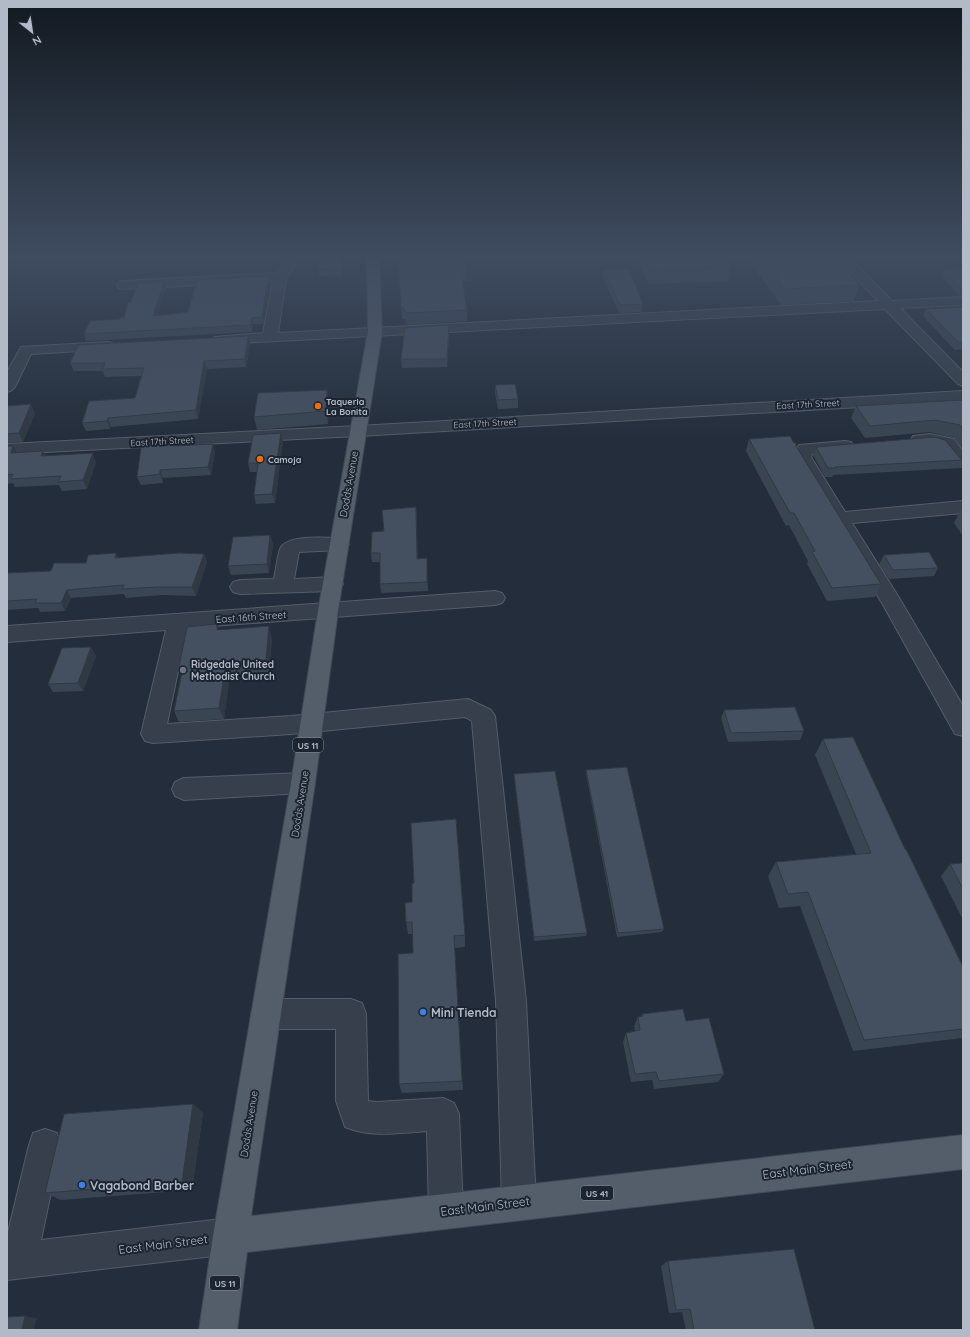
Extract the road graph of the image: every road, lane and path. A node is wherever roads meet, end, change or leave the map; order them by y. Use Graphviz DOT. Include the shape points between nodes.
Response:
graph roads {
  1 [pos="274,316"];
  2 [pos="375,316"];
  3 [pos="671,316"];
  4 [pos="899,316"];
  5 [pos="375,332"];
  6 [pos="270,338"];
  7 [pos="207,341"];
  8 [pos="120,345"];
  9 [pos="963,361"];
  10 [pos="945,362"];
  11 [pos="963,381"];
  12 [pos="7,387"];
  13 [pos="963,396"];
  14 [pos="358,431"];
  15 [pos="899,441"];
  16 [pos="860,444"];
  17 [pos="7,449"];
  18 [pos="963,462"];
  19 [pos="963,507"];
  20 [pos="840,518"];
  21 [pos="339,544"];
  22 [pos="333,584"];
  23 [pos="288,586"];
  24 [pos="240,588"];
  25 [pos="495,598"];
  26 [pos="328,611"];
  27 [pos="178,622"];
  28 [pos="7,634"];
  29 [pos="312,722"];
  30 [pos="963,727"];
  31 [pos="303,783"];
  32 [pos="184,790"];
  33 [pos="266,1014"];
  34 [pos="45,1145"];
  35 [pos="963,1152"];
  36 [pos="519,1202"];
  37 [pos="446,1211"];
  38 [pos="231,1236"];
  39 [pos="13,1262"];
  40 [pos="218,1330"];
  1 -- 6 [label="street"];
  2 -- 5 [label="main road, Dodds Avenue / US 11"];
  3 -- 5 [label="street"];
  4 -- 10 [label="street"];
  5 -- 6 [label="street"];
  5 -- 14 [label="main road, Dodds Avenue / US 11"];
  6 -- 7 [label="street"];
  8 -- 12 [label="street" via="26,350"];
  9 -- 10 [label="street"];
  10 -- 11 [label="street"];
  13 -- 14 [label="street, East 17th Street"];
  14 -- 17 [label="street, East 17th Street"];
  14 -- 21 [label="main road, Dodds Avenue / US 11"];
  15 -- 18 [label="street" via="930,439 948,442"];
  16 -- 20 [label="street" via="805,449 802,457"];
  19 -- 20 [label="street"];
  20 -- 30 [label="street"];
  21 -- 22 [label="main road, Dodds Avenue / US 11"];
  21 -- 23 [label="street" via="297,545 290,549 284,580"];
  22 -- 23 [label="street"];
  22 -- 26 [label="main road, Dodds Avenue / US 11"];
  23 -- 24 [label="street"];
  25 -- 26 [label="street, East 16th Street"];
  26 -- 27 [label="street, East 16th Street"];
  26 -- 29 [label="main road, Dodds Avenue / US 11"];
  27 -- 28 [label="street, East 16th Street"];
  27 -- 29 [label="street" via="153,734"];
  29 -- 31 [label="main road, Dodds Avenue / US 11"];
  29 -- 36 [label="street" via="468,708 483,716 511,1000"];
  31 -- 32 [label="street"];
  31 -- 33 [label="main road, Dodds Avenue / US 11"];
  33 -- 37 [label="street" via="351,1014 352,1101 356,1116 377,1118 443,1114"];
  33 -- 38 [label="main road, Dodds Avenue / US 11"];
  34 -- 39 [label="street"];
  35 -- 36 [label="main road, East Main Street / US 41"];
  36 -- 37 [label="main road, East Main Street / US 41"];
  37 -- 38 [label="main road, East Main Street / US 41"];
  38 -- 39 [label="street, East Main Street"];
  38 -- 40 [label="main road, Dodds Avenue / US 11"];
}
